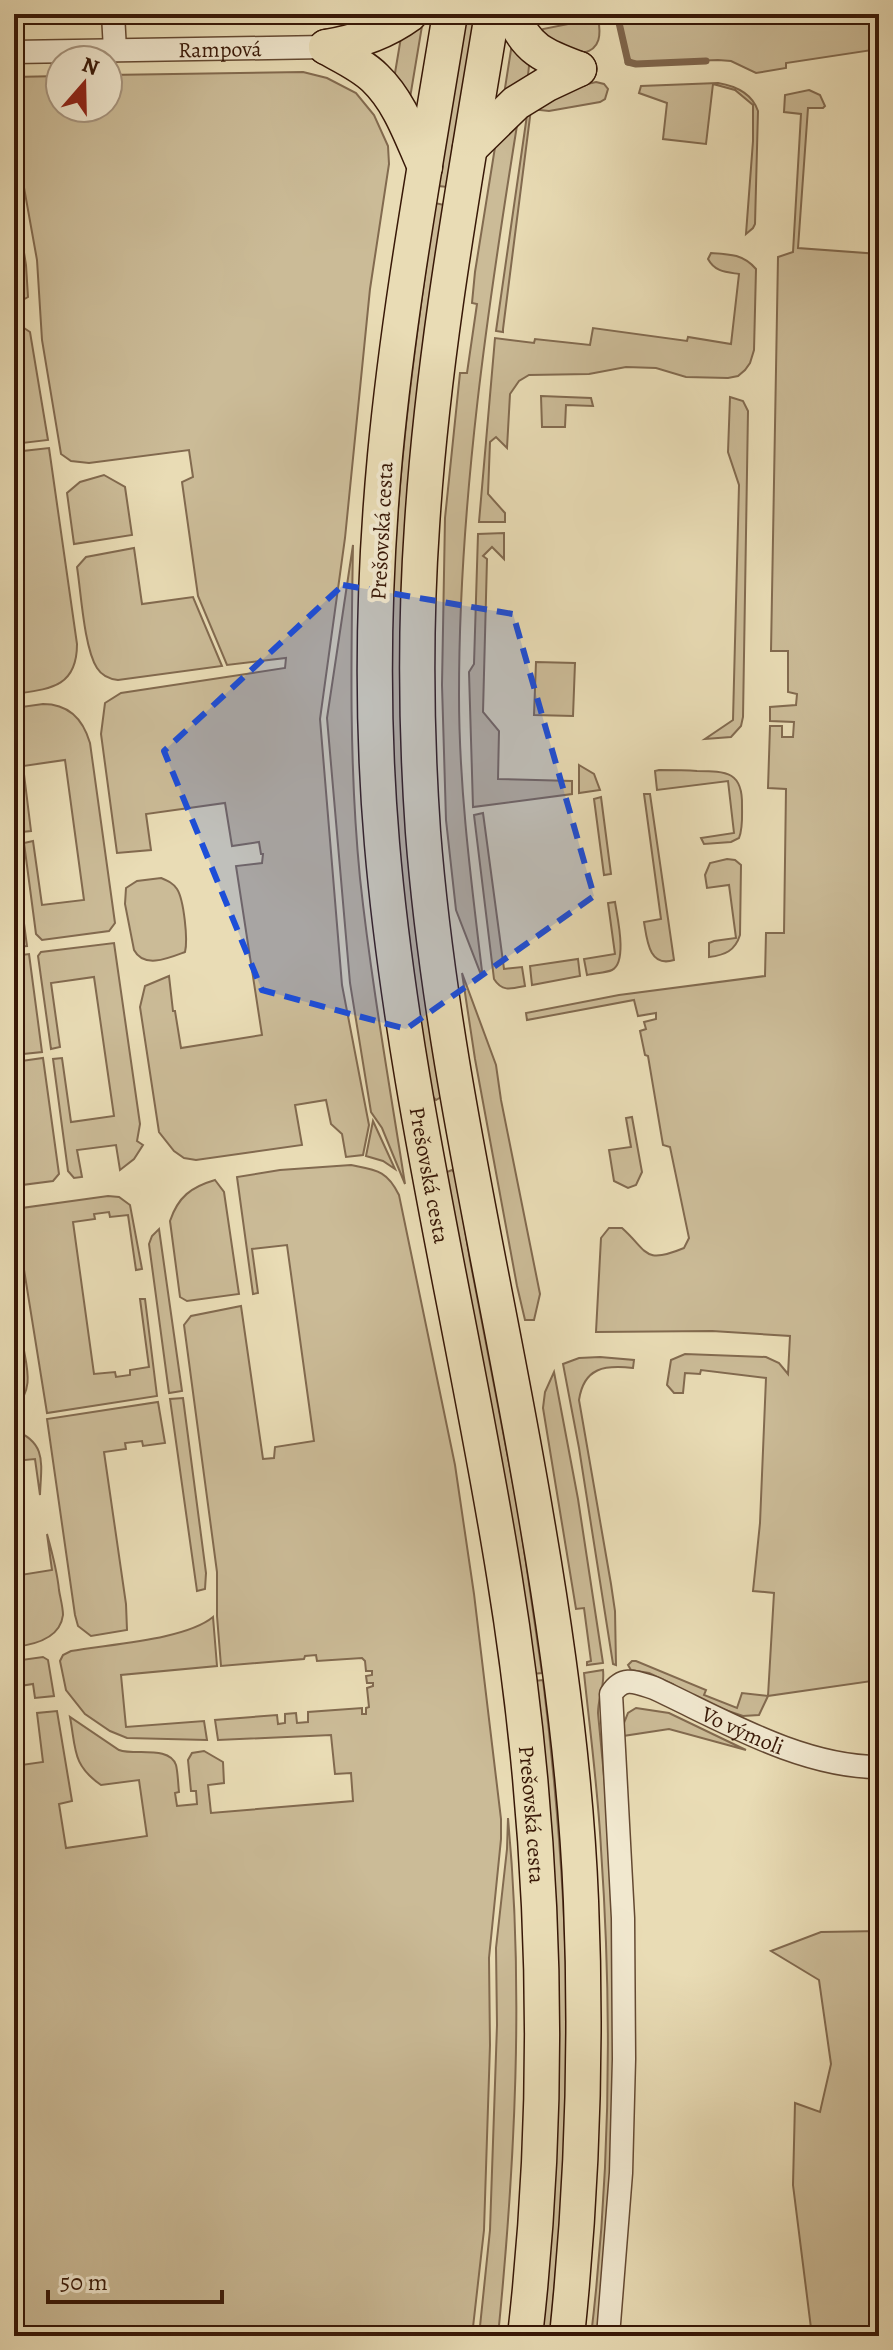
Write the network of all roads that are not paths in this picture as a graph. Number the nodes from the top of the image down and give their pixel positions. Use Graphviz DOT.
graph roads {
  1 [pos="113,14"];
  2 [pos="410,14"];
  3 [pos="450,14"];
  4 [pos="492,14"];
  5 [pos="512,14"];
  6 [pos="115,44"];
  7 [pos="326,47"];
  8 [pos="124,50"];
  9 [pos="44,51"];
  10 [pos="14,52"];
  11 [pos="470,148"];
  12 [pos="425,167"];
  13 [pos="879,1767"];
  14 [pos="525,2336"];
  15 [pos="567,2336"];
  16 [pos="608,2336"];
  1 -- 6 [label="street"];
  2 -- 7 [label="highway"];
  3 -- 12 [label="highway, Prešovská cesta"];
  4 -- 11 [label="highway, Prešovská cesta"];
  5 -- 11 [label="highway"];
  7 -- 8 [label="street, Rampová"];
  7 -- 12 [label="highway"];
  9 -- 10 [label="street, Rampová"];
  11 -- 15 [label="highway, Prešovská cesta"];
  12 -- 14 [label="highway, Prešovská cesta"];
  13 -- 16 [label="street, Vo výmoli"];
}
